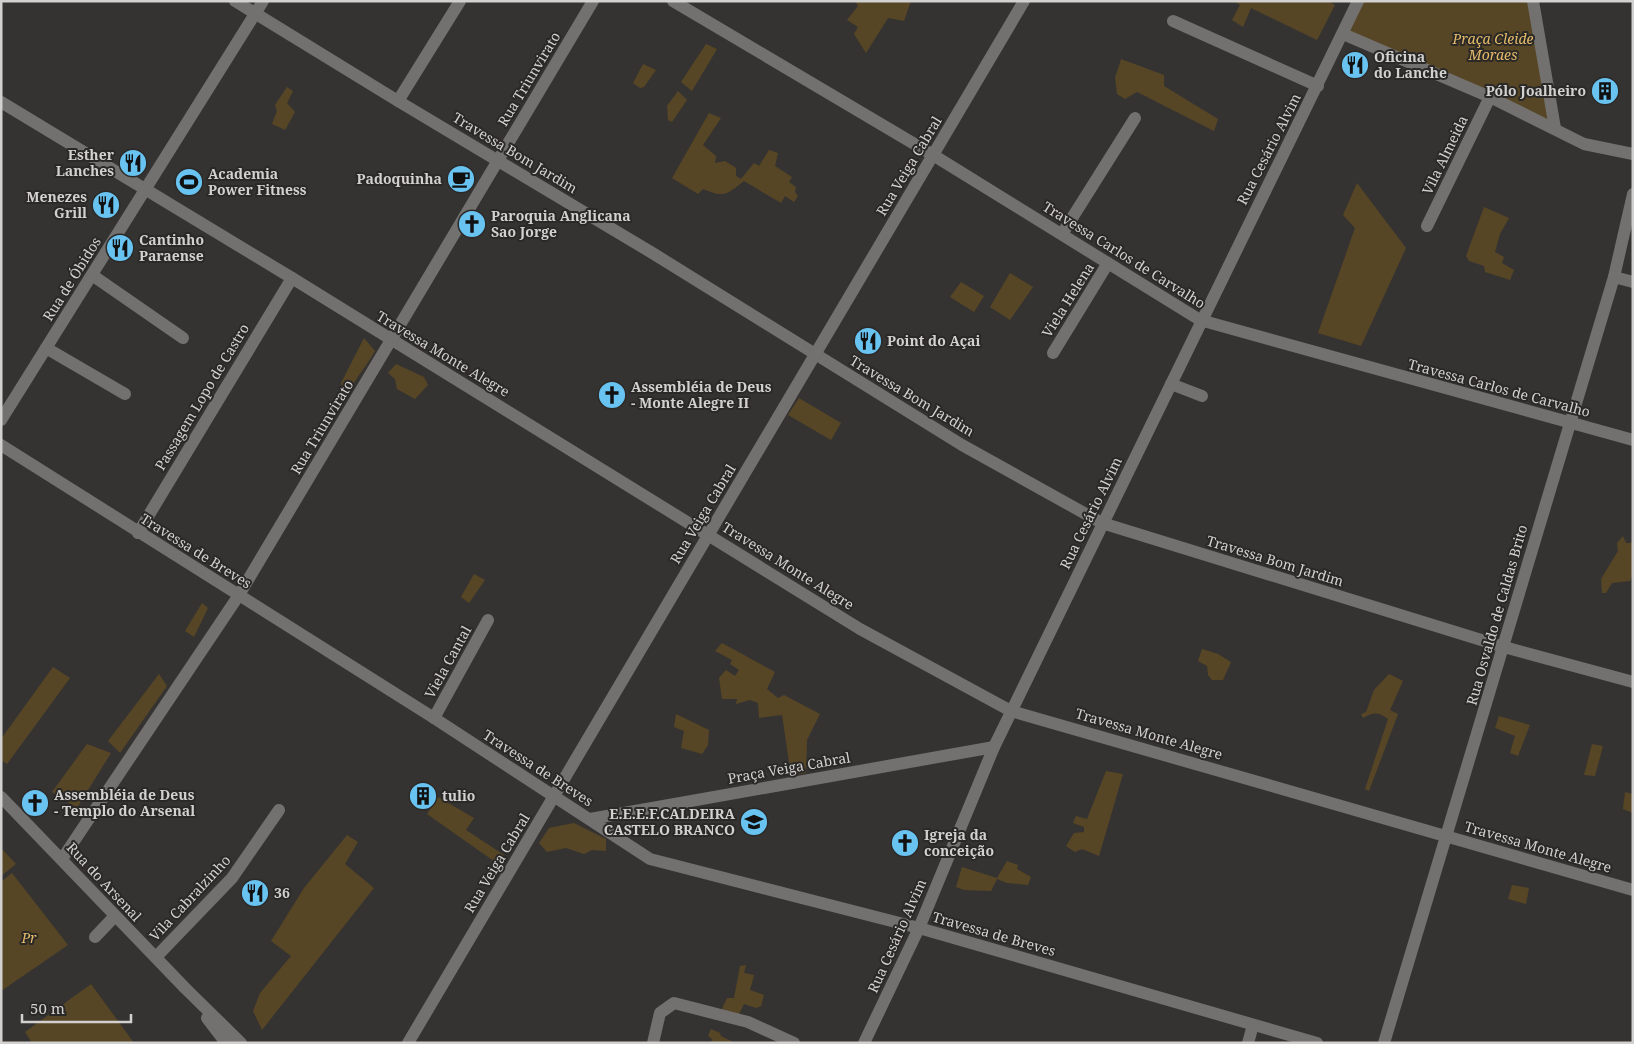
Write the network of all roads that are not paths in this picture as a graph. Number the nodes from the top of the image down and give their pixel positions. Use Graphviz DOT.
graph roads {
  1 [pos="235,1"];
  2 [pos="263,1"];
  3 [pos="460,1"];
  4 [pos="593,1"];
  5 [pos="673,1"];
  6 [pos="1024,1"];
  7 [pos="1358,1"];
  8 [pos="1533,1"];
  9 [pos="256,13"];
  10 [pos="1173,21"];
  11 [pos="1343,34"];
  12 [pos="1318,86"];
  13 [pos="1490,97"];
  14 [pos="398,101"];
  15 [pos="1,102"];
  16 [pos="1135,118"];
  17 [pos="1555,128"];
  18 [pos="1633,154"];
  19 [pos="932,155"];
  20 [pos="498,160"];
  21 [pos="146,190"];
  22 [pos="1633,194"];
  23 [pos="1427,226"];
  24 [pos="1062,234"];
  25 [pos="1108,263"];
  26 [pos="92,275"];
  27 [pos="1614,276"];
  28 [pos="292,278"];
  29 [pos="1633,282"];
  30 [pos="1200,320"];
  31 [pos="183,338"];
  32 [pos="391,341"];
  33 [pos="46,348"];
  34 [pos="1053,352"];
  35 [pos="815,354"];
  36 [pos="1171,384"];
  37 [pos="125,394"];
  38 [pos="1202,396"];
  39 [pos="1,420"];
  40 [pos="1569,423"];
  41 [pos="1633,440"];
  42 [pos="1,445"];
  43 [pos="1102,524"];
  44 [pos="138,533"];
  45 [pos="708,535"];
  46 [pos="239,595"];
  47 [pos="488,620"];
  48 [pos="1504,647"];
  49 [pos="1633,682"];
  50 [pos="1011,711"];
  51 [pos="434,718"];
  52 [pos="994,747"];
  53 [pos="1,797"];
  54 [pos="553,797"];
  55 [pos="280,810"];
  56 [pos="590,819"];
  57 [pos="1446,837"];
  58 [pos="62,859"];
  59 [pos="1633,890"];
  60 [pos="115,916"];
  61 [pos="919,928"];
  62 [pos="95,937"];
  63 [pos="156,957"];
  64 [pos="185,988"];
  65 [pos="1253,1025"];
  66 [pos="226,1043"];
  67 [pos="241,1043"];
  68 [pos="408,1043"];
  69 [pos="653,1043"];
  70 [pos="794,1043"];
  71 [pos="864,1043"];
  72 [pos="1248,1043"];
  73 [pos="1317,1043"];
  74 [pos="1384,1043"];
  1 -- 9 [label="street, Travessa Bom Jardim"];
  2 -- 9 [label="street, Rua de Óbidos"];
  3 -- 14 [label="street"];
  4 -- 20 [label="street, Rua Triunvirato"];
  5 -- 19 [label="street, Travessa Carlos de Carvalho"];
  6 -- 19 [label="street, Rua Veiga Cabral"];
  7 -- 11 [label="street, Rua Cesário Alvim"];
  8 -- 17 [label="street"];
  9 -- 14 [label="street, Travessa Bom Jardim"];
  9 -- 21 [label="street, Rua de Óbidos"];
  10 -- 12 [label="street"];
  11 -- 12 [label="street, Rua Cesário Alvim"];
  11 -- 13 [label="street"];
  12 -- 30 [label="street, Rua Cesário Alvim"];
  13 -- 17 [label="street"];
  13 -- 23 [label="street, Vila Almeida"];
  14 -- 20 [label="street, Travessa Bom Jardim"];
  15 -- 21 [label="street, Travessa Monte Alegre"];
  16 -- 24 [label="street"];
  17 -- 18 [label="street"];
  19 -- 24 [label="street, Travessa Carlos de Carvalho"];
  19 -- 35 [label="street, Rua Veiga Cabral"];
  20 -- 32 [label="street, Rua Triunvirato"];
  20 -- 35 [label="street, Travessa Bom Jardim"];
  21 -- 26 [label="street, Rua de Óbidos"];
  21 -- 28 [label="street, Travessa Monte Alegre"];
  22 -- 27 [label="street, Rua Osvaldo de Caldas Brito"];
  24 -- 25 [label="street, Travessa Carlos de Carvalho"];
  25 -- 30 [label="street, Travessa Carlos de Carvalho"];
  25 -- 34 [label="street, Viela Helena"];
  26 -- 31 [label="street"];
  26 -- 33 [label="street, Rua de Óbidos"];
  27 -- 29 [label="street"];
  27 -- 40 [label="street, Rua Osvaldo de Caldas Brito"];
  28 -- 32 [label="street, Travessa Monte Alegre"];
  28 -- 44 [label="street, Passagem Lopo de Castro"];
  30 -- 36 [label="street, Rua Cesário Alvim"];
  30 -- 40 [label="street, Travessa Carlos de Carvalho"];
  32 -- 45 [label="street, Travessa Monte Alegre"];
  32 -- 46 [label="street, Rua Triunvirato"];
  33 -- 37 [label="street"];
  33 -- 39 [label="street, Rua de Óbidos"];
  35 -- 43 [label="street, Travessa Bom Jardim"];
  35 -- 45 [label="street, Rua Veiga Cabral"];
  36 -- 38 [label="street"];
  36 -- 43 [label="street, Rua Cesário Alvim"];
  40 -- 41 [label="street, Travessa Carlos de Carvalho"];
  40 -- 48 [label="street, Rua Osvaldo de Caldas Brito"];
  42 -- 44 [label="street, Travessa de Breves"];
  43 -- 48 [label="street, Travessa Bom Jardim"];
  43 -- 50 [label="street, Rua Cesário Alvim"];
  44 -- 46 [label="street, Travessa de Breves"];
  45 -- 50 [label="street, Travessa Monte Alegre"];
  45 -- 54 [label="street, Rua Veiga Cabral"];
  46 -- 51 [label="street, Travessa de Breves"];
  46 -- 58 [label="street, Rua Triunvirato"];
  47 -- 51 [label="street, Viela Cantal"];
  48 -- 49 [label="street, Travessa Bom Jardim"];
  48 -- 57 [label="street, Rua Osvaldo de Caldas Brito"];
  50 -- 52 [label="street, Rua Cesário Alvim"];
  50 -- 57 [label="street, Travessa Monte Alegre"];
  51 -- 54 [label="street, Travessa de Breves"];
  52 -- 56 [label="street, Praça Veiga Cabral"];
  52 -- 61 [label="street, Rua Cesário Alvim"];
  53 -- 58 [label="street, Rua do Arsenal"];
  54 -- 56 [label="street, Travessa de Breves"];
  54 -- 68 [label="street, Rua Veiga Cabral"];
  55 -- 63 [label="street, Vila Cabralzinho"];
  56 -- 61 [label="street, Travessa de Breves"];
  57 -- 59 [label="street, Travessa Monte Alegre"];
  57 -- 74 [label="street, Rua Osvaldo de Caldas Brito"];
  58 -- 60 [label="street, Rua do Arsenal"];
  60 -- 62 [label="street"];
  60 -- 63 [label="street, Rua do Arsenal"];
  61 -- 65 [label="street, Travessa de Breves"];
  61 -- 71 [label="street, Rua Cesário Alvim"];
  63 -- 64 [label="street, Rua do Arsenal"];
  64 -- 66 [label="street, Rua do Arsenal"];
  64 -- 67 [label="street, Rua do Arsenal"];
  65 -- 72 [label="street"];
  65 -- 73 [label="street, Travessa de Breves"];
  69 -- 70 [label="street"];
}
